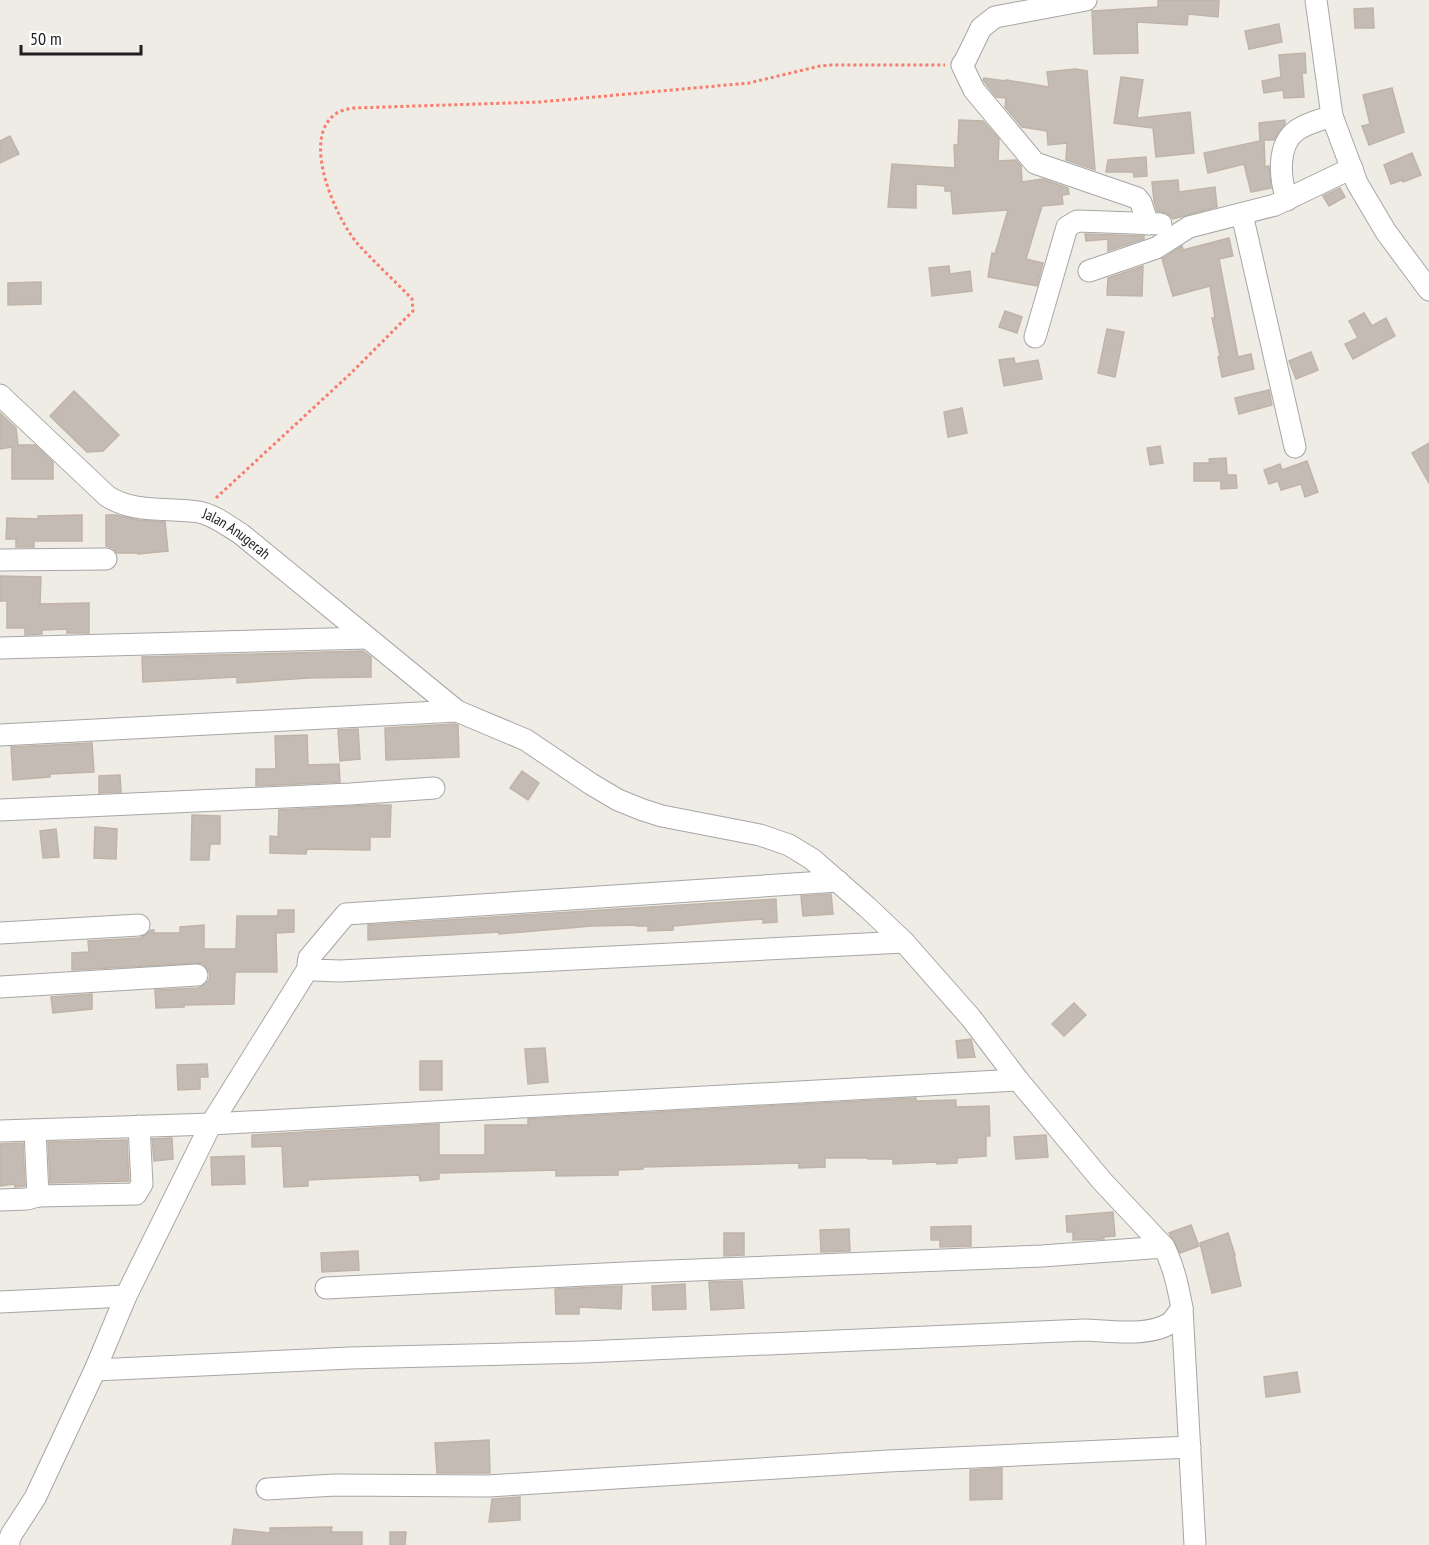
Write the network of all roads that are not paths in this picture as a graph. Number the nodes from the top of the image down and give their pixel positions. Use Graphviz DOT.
graph roads {
  1 [pos="1086,0"];
  2 [pos="1316,0"];
  3 [pos="1332,116"];
  4 [pos="1352,168"];
  5 [pos="1287,200"];
  6 [pos="1242,214"];
  7 [pos="1148,224"];
  8 [pos="1189,227"];
  9 [pos="1089,271"];
  10 [pos="1429,290"];
  11 [pos="1035,337"];
  12 [pos="0,394"];
  13 [pos="1295,447"];
  14 [pos="106,559"];
  15 [pos="0,560"];
  16 [pos="367,638"];
  17 [pos="0,648"];
  18 [pos="458,711"];
  19 [pos="0,735"];
  20 [pos="434,788"];
  21 [pos="0,810"];
  22 [pos="838,881"];
  23 [pos="139,925"];
  24 [pos="0,933"];
  25 [pos="904,942"];
  26 [pos="309,967"];
  27 [pos="197,975"];
  28 [pos="0,987"];
  29 [pos="1018,1080"];
  30 [pos="211,1124"];
  31 [pos="139,1126"];
  32 [pos="35,1130"];
  33 [pos="0,1131"];
  34 [pos="38,1196"];
  35 [pos="0,1200"];
  36 [pos="1164,1247"];
  37 [pos="326,1288"];
  38 [pos="126,1296"];
  39 [pos="0,1302"];
  40 [pos="1182,1308"];
  41 [pos="95,1370"];
  42 [pos="1190,1447"];
  43 [pos="267,1489"];
  44 [pos="8,1545"];
  45 [pos="1196,1545"];
  1 -- 7 [label="street"];
  2 -- 3 [label="street"];
  3 -- 4 [label="street"];
  3 -- 5 [label="street"];
  4 -- 5 [label="street"];
  4 -- 10 [label="street"];
  5 -- 6 [label="street"];
  6 -- 8 [label="street"];
  6 -- 13 [label="street"];
  7 -- 8 [label="street"];
  7 -- 11 [label="street"];
  8 -- 9 [label="street"];
  12 -- 16 [label="street, Jalan Anugerah"];
  14 -- 15 [label="street"];
  16 -- 17 [label="street"];
  16 -- 18 [label="street, Jalan Anugerah"];
  18 -- 19 [label="street"];
  18 -- 22 [label="street"];
  20 -- 21 [label="street"];
  22 -- 25 [label="street"];
  22 -- 26 [label="street"];
  23 -- 24 [label="street"];
  25 -- 26 [label="street"];
  25 -- 29 [label="street"];
  26 -- 30 [label="street"];
  27 -- 28 [label="street"];
  29 -- 30 [label="street"];
  29 -- 36 [label="street"];
  30 -- 31 [label="street"];
  30 -- 38 [label="street"];
  31 -- 32 [label="street"];
  31 -- 34 [label="street"];
  32 -- 33 [label="street"];
  32 -- 34 [label="street"];
  34 -- 35 [label="street"];
  36 -- 37 [label="street"];
  36 -- 40 [label="street"];
  38 -- 39 [label="street"];
  38 -- 41 [label="street"];
  40 -- 41 [label="street"];
  40 -- 42 [label="street"];
  41 -- 44 [label="street"];
  42 -- 43 [label="street"];
  42 -- 45 [label="street"];
}
